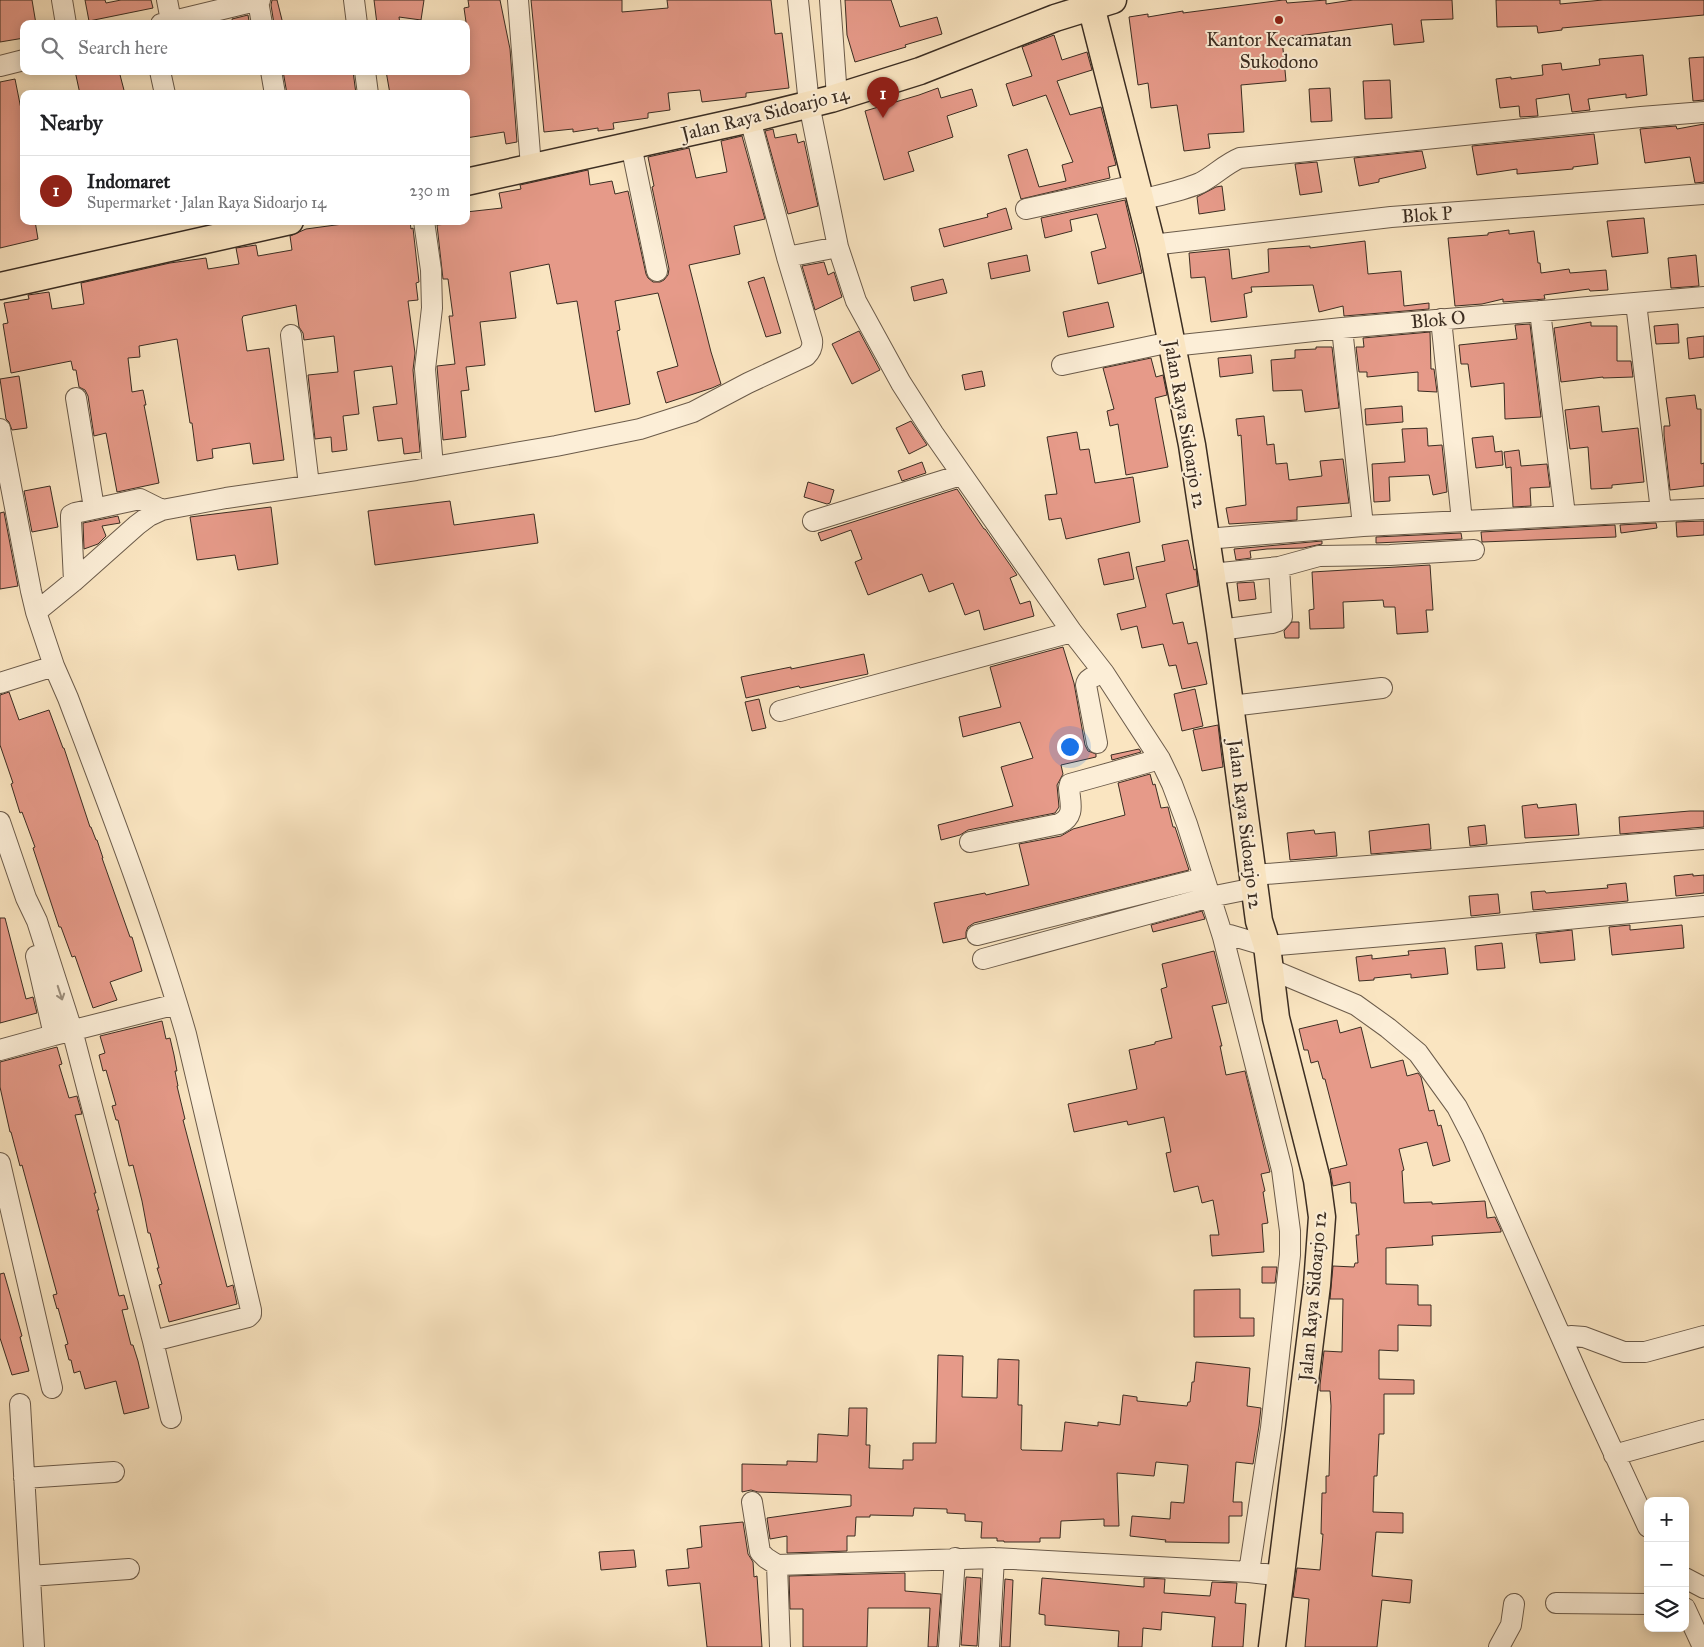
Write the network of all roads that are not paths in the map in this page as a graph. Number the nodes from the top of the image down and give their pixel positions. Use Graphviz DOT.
graph roads {
  1 [pos="62,0"];
  2 [pos="167,0"];
  3 [pos="259,0"];
  4 [pos="354,0"];
  5 [pos="518,0"];
  6 [pos="798,0"];
  7 [pos="830,0"];
  8 [pos="1102,3"];
  9 [pos="65,20"];
  10 [pos="166,20"];
  11 [pos="174,20"];
  12 [pos="262,20"];
  13 [pos="356,20"];
  14 [pos="20,61"];
  15 [pos="0,66"];
  16 [pos="161,75"];
  17 [pos="272,75"];
  18 [pos="365,75"];
  19 [pos="164,90"];
  20 [pos="274,90"];
  21 [pos="367,90"];
  22 [pos="823,101"];
  23 [pos="1704,112"];
  24 [pos="750,119"];
  25 [pos="631,145"];
  26 [pos="531,167"];
  27 [pos="470,181"];
  28 [pos="1138,192"];
  29 [pos="1704,194"];
  30 [pos="1026,209"];
  31 [pos="272,225"];
  32 [pos="425,225"];
  33 [pos="1152,244"];
  34 [pos="838,247"];
  35 [pos="787,257"];
  36 [pos="657,271"];
  37 [pos="0,286"];
  38 [pos="1704,298"];
  39 [pos="1636,303"];
  40 [pos="1540,311"];
  41 [pos="1441,319"];
  42 [pos="1342,328"];
  43 [pos="291,335"];
  44 [pos="1172,344"];
  45 [pos="1062,365"];
  46 [pos="76,398"];
  47 [pos="0,429"];
  48 [pos="433,467"];
  49 [pos="961,474"];
  50 [pos="309,486"];
  51 [pos="94,508"];
  52 [pos="1704,509"];
  53 [pos="162,510"];
  54 [pos="1661,511"];
  55 [pos="1565,515"];
  56 [pos="813,521"];
  57 [pos="1462,521"];
  58 [pos="1363,526"];
  59 [pos="1206,539"];
  60 [pos="1474,550"];
  61 [pos="1279,567"];
  62 [pos="1211,574"];
  63 [pos="74,581"];
  64 [pos="36,612"];
  65 [pos="1220,630"];
  66 [pos="1072,632"];
  67 [pos="54,666"];
  68 [pos="1104,674"];
  69 [pos="0,683"];
  70 [pos="1382,688"];
  71 [pos="1231,706"];
  72 [pos="780,711"];
  73 [pos="1097,743"];
  74 [pos="1160,759"];
  75 [pos="0,822"];
  76 [pos="1704,839"];
  77 [pos="970,842"];
  78 [pos="1204,878"];
  79 [pos="1236,889"];
  80 [pos="1704,906"];
  81 [pos="977,936"];
  82 [pos="1251,947"];
  83 [pos="983,959"];
  84 [pos="177,1004"];
  85 [pos="1259,1021"];
  86 [pos="63,1033"];
  87 [pos="0,1050"];
  88 [pos="0,1163"];
  89 [pos="1704,1336"];
  90 [pos="1562,1338"];
  91 [pos="154,1341"];
  92 [pos="52,1388"];
  93 [pos="20,1404"];
  94 [pos="171,1418"];
  95 [pos="1704,1430"];
  96 [pos="1614,1455"];
  97 [pos="114,1472"];
  98 [pos="24,1478"];
  99 [pos="752,1502"];
  100 [pos="1644,1519"];
  101 [pos="955,1558"];
  102 [pos="994,1558"];
  103 [pos="777,1565"];
  104 [pos="128,1569"];
  105 [pos="1266,1574"];
  106 [pos="30,1576"];
  107 [pos="1689,1580"];
  108 [pos="1704,1588"];
  109 [pos="1556,1603"];
  110 [pos="1514,1604"];
  111 [pos="1644,1604"];
  112 [pos="1689,1617"];
  113 [pos="34,1647"];
  114 [pos="780,1647"];
  115 [pos="949,1647"];
  116 [pos="989,1647"];
  117 [pos="1272,1647"];
  118 [pos="1499,1647"];
  119 [pos="1703,1647"];
  1 -- 9 [label="street"];
  2 -- 10 [label="street"];
  3 -- 11 [label="street"];
  3 -- 12 [label="street"];
  4 -- 13 [label="street"];
  5 -- 26 [label="street"];
  6 -- 22 [label="street"];
  7 -- 22 [label="street"];
  8 -- 22 [label="main road, Jalan Raya Sidoarjo 14"];
  8 -- 28 [label="main road, Jalan Raya Sidoarjo 12"];
  14 -- 15 [label="street"];
  16 -- 19 [label="street"];
  17 -- 20 [label="street"];
  18 -- 21 [label="street"];
  22 -- 24 [label="main road, Jalan Raya Sidoarjo 14"];
  22 -- 34 [label="street"];
  23 -- 28 [label="street"];
  24 -- 25 [label="main road, Jalan Raya Sidoarjo 14"];
  24 -- 35 [label="street"];
  25 -- 26 [label="main road, Jalan Raya Sidoarjo 14"];
  25 -- 36 [label="street"];
  26 -- 27 [label="main road, Jalan Raya Sidoarjo 14"];
  28 -- 30 [label="street"];
  28 -- 33 [label="main road, Jalan Raya Sidoarjo 12"];
  29 -- 33 [label="street, Blok P"];
  31 -- 37 [label="main road"];
  32 -- 48 [label="street"];
  33 -- 44 [label="main road, Jalan Raya Sidoarjo 12"];
  34 -- 35 [label="street"];
  34 -- 49 [label="street"];
  35 -- 48 [label="street"];
  38 -- 39 [label="street, Blok O"];
  39 -- 40 [label="street, Blok O"];
  39 -- 54 [label="street"];
  40 -- 41 [label="street, Blok O"];
  40 -- 55 [label="street"];
  41 -- 42 [label="street, Blok O"];
  41 -- 57 [label="street"];
  42 -- 44 [label="street, Blok O"];
  42 -- 58 [label="street"];
  43 -- 50 [label="street"];
  44 -- 45 [label="street, Blok O"];
  44 -- 59 [label="main road, Jalan Raya Sidoarjo 12"];
  46 -- 51 [label="street"];
  47 -- 64 [label="street"];
  48 -- 50 [label="street"];
  49 -- 56 [label="street"];
  49 -- 66 [label="street"];
  50 -- 53 [label="street"];
  51 -- 53 [label="street"];
  51 -- 63 [label="street"];
  52 -- 54 [label="street"];
  53 -- 63 [label="street"];
  54 -- 55 [label="street"];
  55 -- 57 [label="street"];
  57 -- 58 [label="street"];
  58 -- 59 [label="street"];
  59 -- 62 [label="main road, Jalan Raya Sidoarjo 12"];
  60 -- 61 [label="street"];
  61 -- 62 [label="street"];
  61 -- 65 [label="street"];
  62 -- 65 [label="main road, Jalan Raya Sidoarjo 12"];
  63 -- 64 [label="street"];
  64 -- 67 [label="street"];
  65 -- 71 [label="main road, Jalan Raya Sidoarjo 12"];
  66 -- 68 [label="street"];
  66 -- 72 [label="street"];
  67 -- 69 [label="street"];
  67 -- 84 [label="street"];
  68 -- 73 [label="street"];
  68 -- 74 [label="street"];
  70 -- 71 [label="street"];
  71 -- 79 [label="main road, Jalan Raya Sidoarjo 12"];
  74 -- 77 [label="street"];
  74 -- 78 [label="street"];
  75 -- 86 [label="street"];
  76 -- 79 [label="street"];
  78 -- 79 [label="street"];
  78 -- 81 [label="street"];
  79 -- 82 [label="street"];
  79 -- 82 [label="main road, Jalan Raya Sidoarjo 12"];
  79 -- 83 [label="street"];
  80 -- 82 [label="street"];
  82 -- 85 [label="main road, Jalan Raya Sidoarjo 12"];
  82 -- 85 [label="street"];
  82 -- 90 [label="street"];
  84 -- 86 [label="street"];
  84 -- 91 [label="street"];
  85 -- 105 [label="main road, Jalan Raya Sidoarjo 12"];
  86 -- 87 [label="street"];
  86 -- 91 [label="street"];
  88 -- 92 [label="street"];
  89 -- 90 [label="street"];
  90 -- 96 [label="street"];
  91 -- 94 [label="street"];
  93 -- 98 [label="street"];
  95 -- 96 [label="street"];
  96 -- 100 [label="street"];
  97 -- 98 [label="street"];
  98 -- 106 [label="street"];
  99 -- 103 [label="street"];
  101 -- 102 [label="street"];
  101 -- 103 [label="street"];
  101 -- 115 [label="street"];
  102 -- 105 [label="street"];
  102 -- 116 [label="street"];
  103 -- 114 [label="street"];
  104 -- 106 [label="street"];
  105 -- 117 [label="main road, Jalan Raya Sidoarjo 12"];
  106 -- 113 [label="street"];
  107 -- 108 [label="street"];
  109 -- 111 [label="street"];
  110 -- 118 [label="street"];
  112 -- 119 [label="street"];
}
